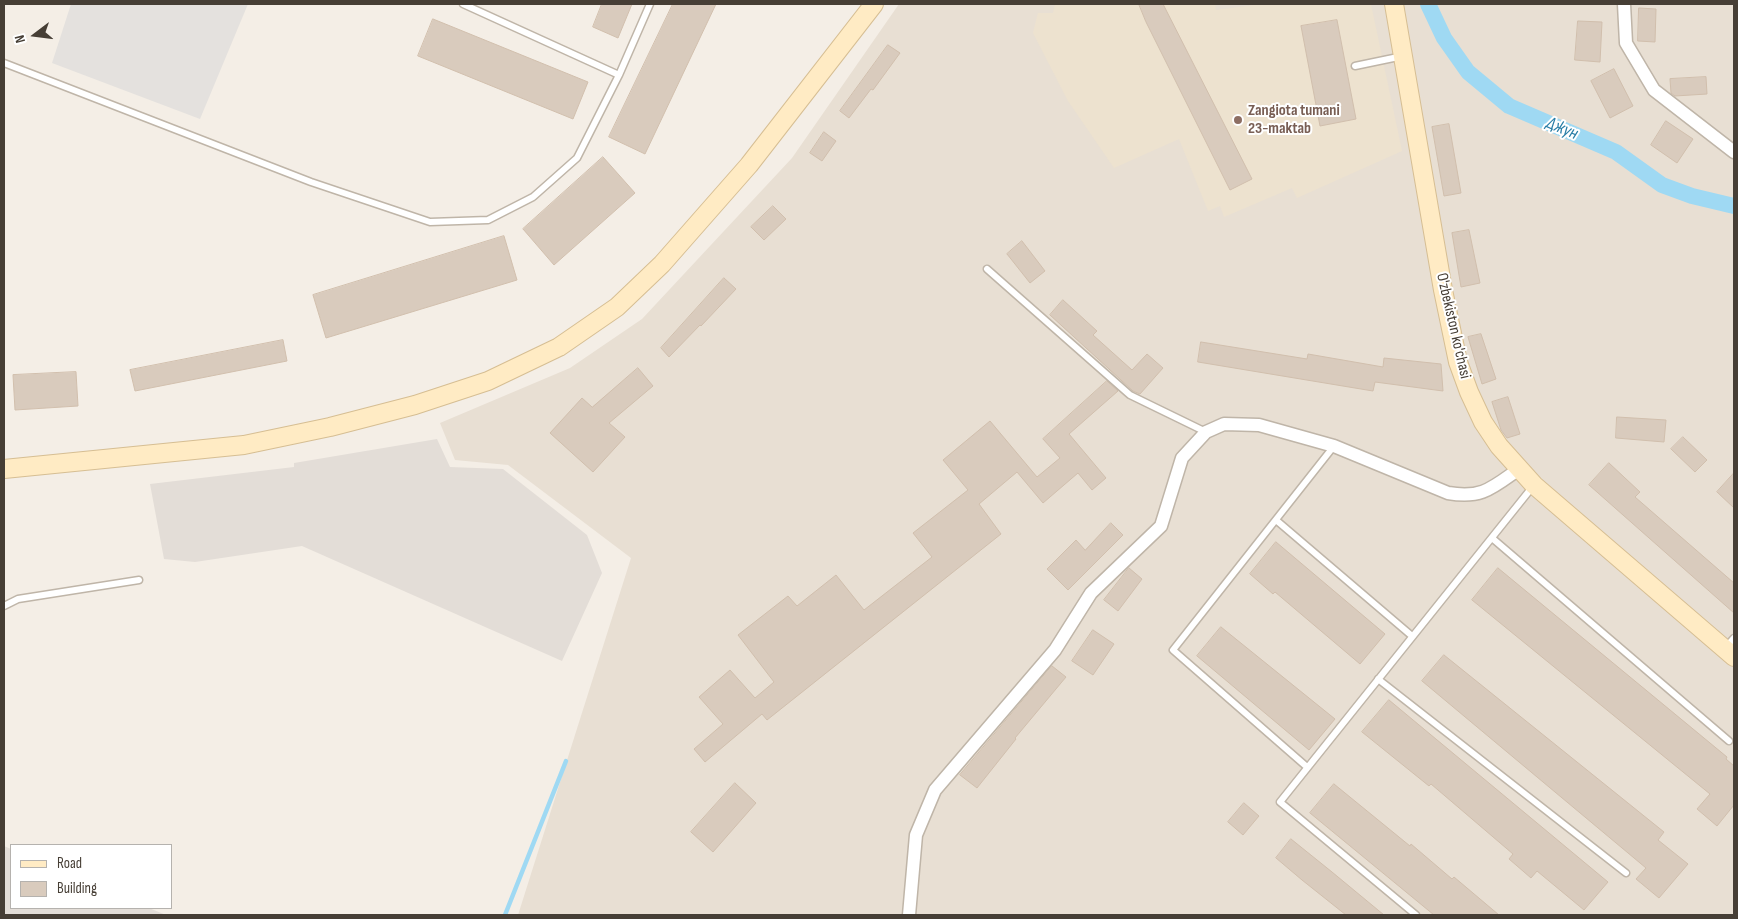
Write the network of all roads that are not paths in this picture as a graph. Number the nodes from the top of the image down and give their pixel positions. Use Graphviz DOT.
graph roads {
  1 [pos="463,4"];
  2 [pos="650,4"];
  3 [pos="874,4"];
  4 [pos="1394,4"];
  5 [pos="1624,4"];
  6 [pos="1404,56"];
  7 [pos="4,63"];
  8 [pos="1355,66"];
  9 [pos="619,75"];
  10 [pos="1734,152"];
  11 [pos="987,269"];
  12 [pos="1206,432"];
  13 [pos="1334,446"];
  14 [pos="4,469"];
  15 [pos="1518,469"];
  16 [pos="1534,484"];
  17 [pos="1276,520"];
  18 [pos="1492,538"];
  19 [pos="139,580"];
  20 [pos="4,606"];
  21 [pos="1412,636"];
  22 [pos="1731,648"];
  23 [pos="1378,679"];
  24 [pos="1730,740"];
  25 [pos="1307,767"];
  26 [pos="1626,873"];
  27 [pos="909,915"];
  28 [pos="1416,915"];
  1 -- 9 [label="lane"];
  2 -- 9 [label="lane"];
  3 -- 14 [label="main road"];
  4 -- 6 [label="main road, O'zbekiston ko'chasi"];
  5 -- 10 [label="street"];
  6 -- 8 [label="lane"];
  6 -- 15 [label="main road, O'zbekiston ko'chasi"];
  7 -- 9 [label="lane"];
  11 -- 12 [label="lane"];
  12 -- 13 [label="street"];
  12 -- 27 [label="street"];
  13 -- 15 [label="street"];
  13 -- 17 [label="lane"];
  15 -- 16 [label="main road, O'zbekiston ko'chasi"];
  16 -- 18 [label="lane"];
  16 -- 22 [label="main road, O'zbekiston ko'chasi"];
  17 -- 21 [label="lane"];
  17 -- 25 [label="lane"];
  18 -- 21 [label="lane"];
  18 -- 24 [label="lane"];
  19 -- 20 [label="lane"];
  21 -- 23 [label="lane"];
  23 -- 25 [label="lane"];
  23 -- 26 [label="lane"];
  25 -- 28 [label="lane"];
}
